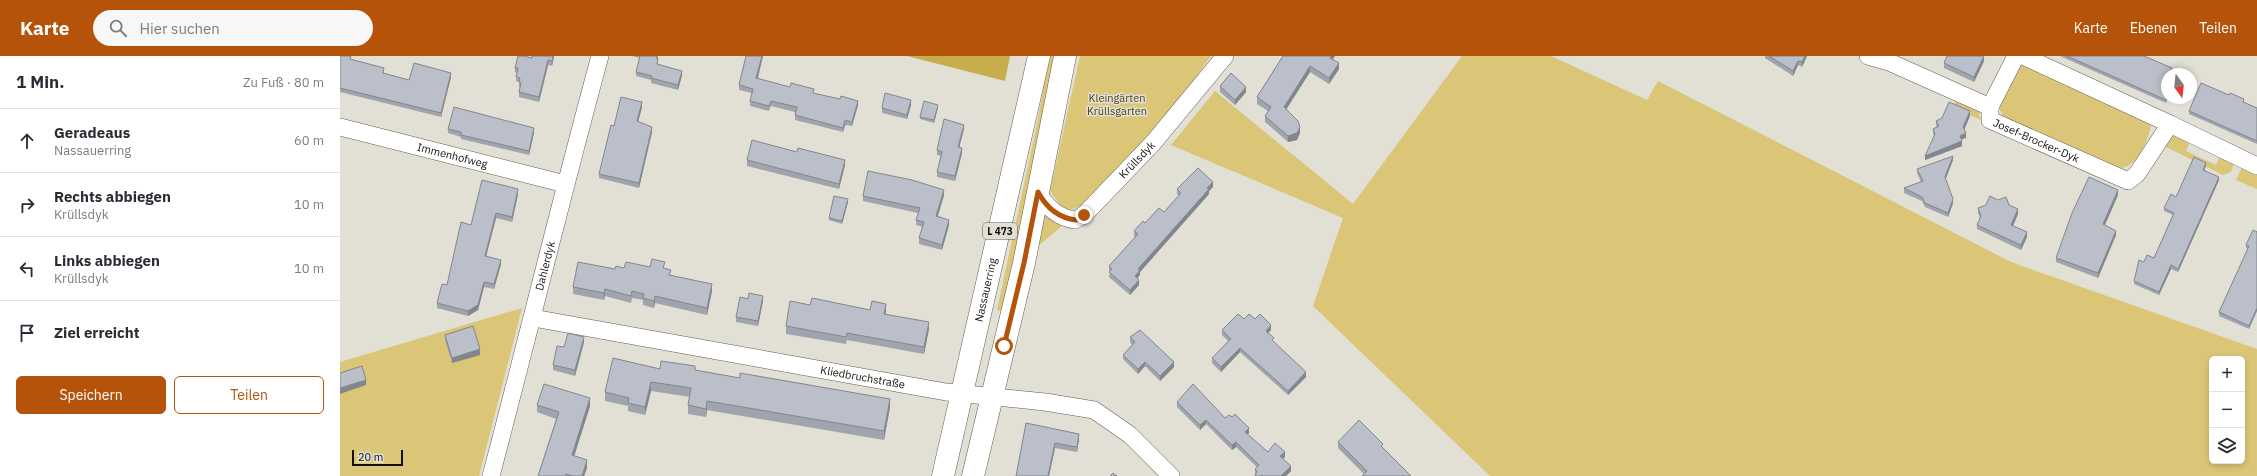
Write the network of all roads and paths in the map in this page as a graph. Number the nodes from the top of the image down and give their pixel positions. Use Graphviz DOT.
graph roads {
  1 [pos="600,56"];
  2 [pos="1039,56"];
  3 [pos="1065,56"];
  4 [pos="1225,56"];
  5 [pos="1868,56"];
  6 [pos="2016,56"];
  7 [pos="2023,56"];
  8 [pos="1990,107"];
  9 [pos="2170,124"];
  10 [pos="340,127"];
  11 [pos="2257,166"];
  12 [pos="565,184"];
  13 [pos="1038,192"];
  14 [pos="533,318"];
  15 [pos="963,394"];
  16 [pos="992,396"];
  17 [pos="491,476"];
  18 [pos="943,476"];
  19 [pos="973,476"];
  20 [pos="1171,476"];
  1 -- 12 [label="street, Dahlerdyk"];
  2 -- 15 [label="main road, Nassauerring / L 473"];
  3 -- 13 [label="main road, L 473"];
  4 -- 13 [label="street, Krüllsdyk"];
  5 -- 8 [label="street, Josef-Brocker-Dyk"];
  6 -- 8 [label="street"];
  7 -- 9 [label="street"];
  8 -- 9 [label="street, Josef-Brocker-Dyk"];
  9 -- 11 [label="street"];
  10 -- 12 [label="street, Immenhofweg"];
  12 -- 14 [label="street, Dahlerdyk"];
  13 -- 16 [label="main road, L 473"];
  14 -- 15 [label="street, Kliedbruchstraße"];
  14 -- 17 [label="street, Dahlerdyk"];
  15 -- 16 [label="street, Kliedbruchstraße"];
  15 -- 18 [label="main road, Nassauerring / L 473"];
  16 -- 19 [label="main road, L 473"];
  16 -- 20 [label="street, Kliedbruchstraße"];
}
